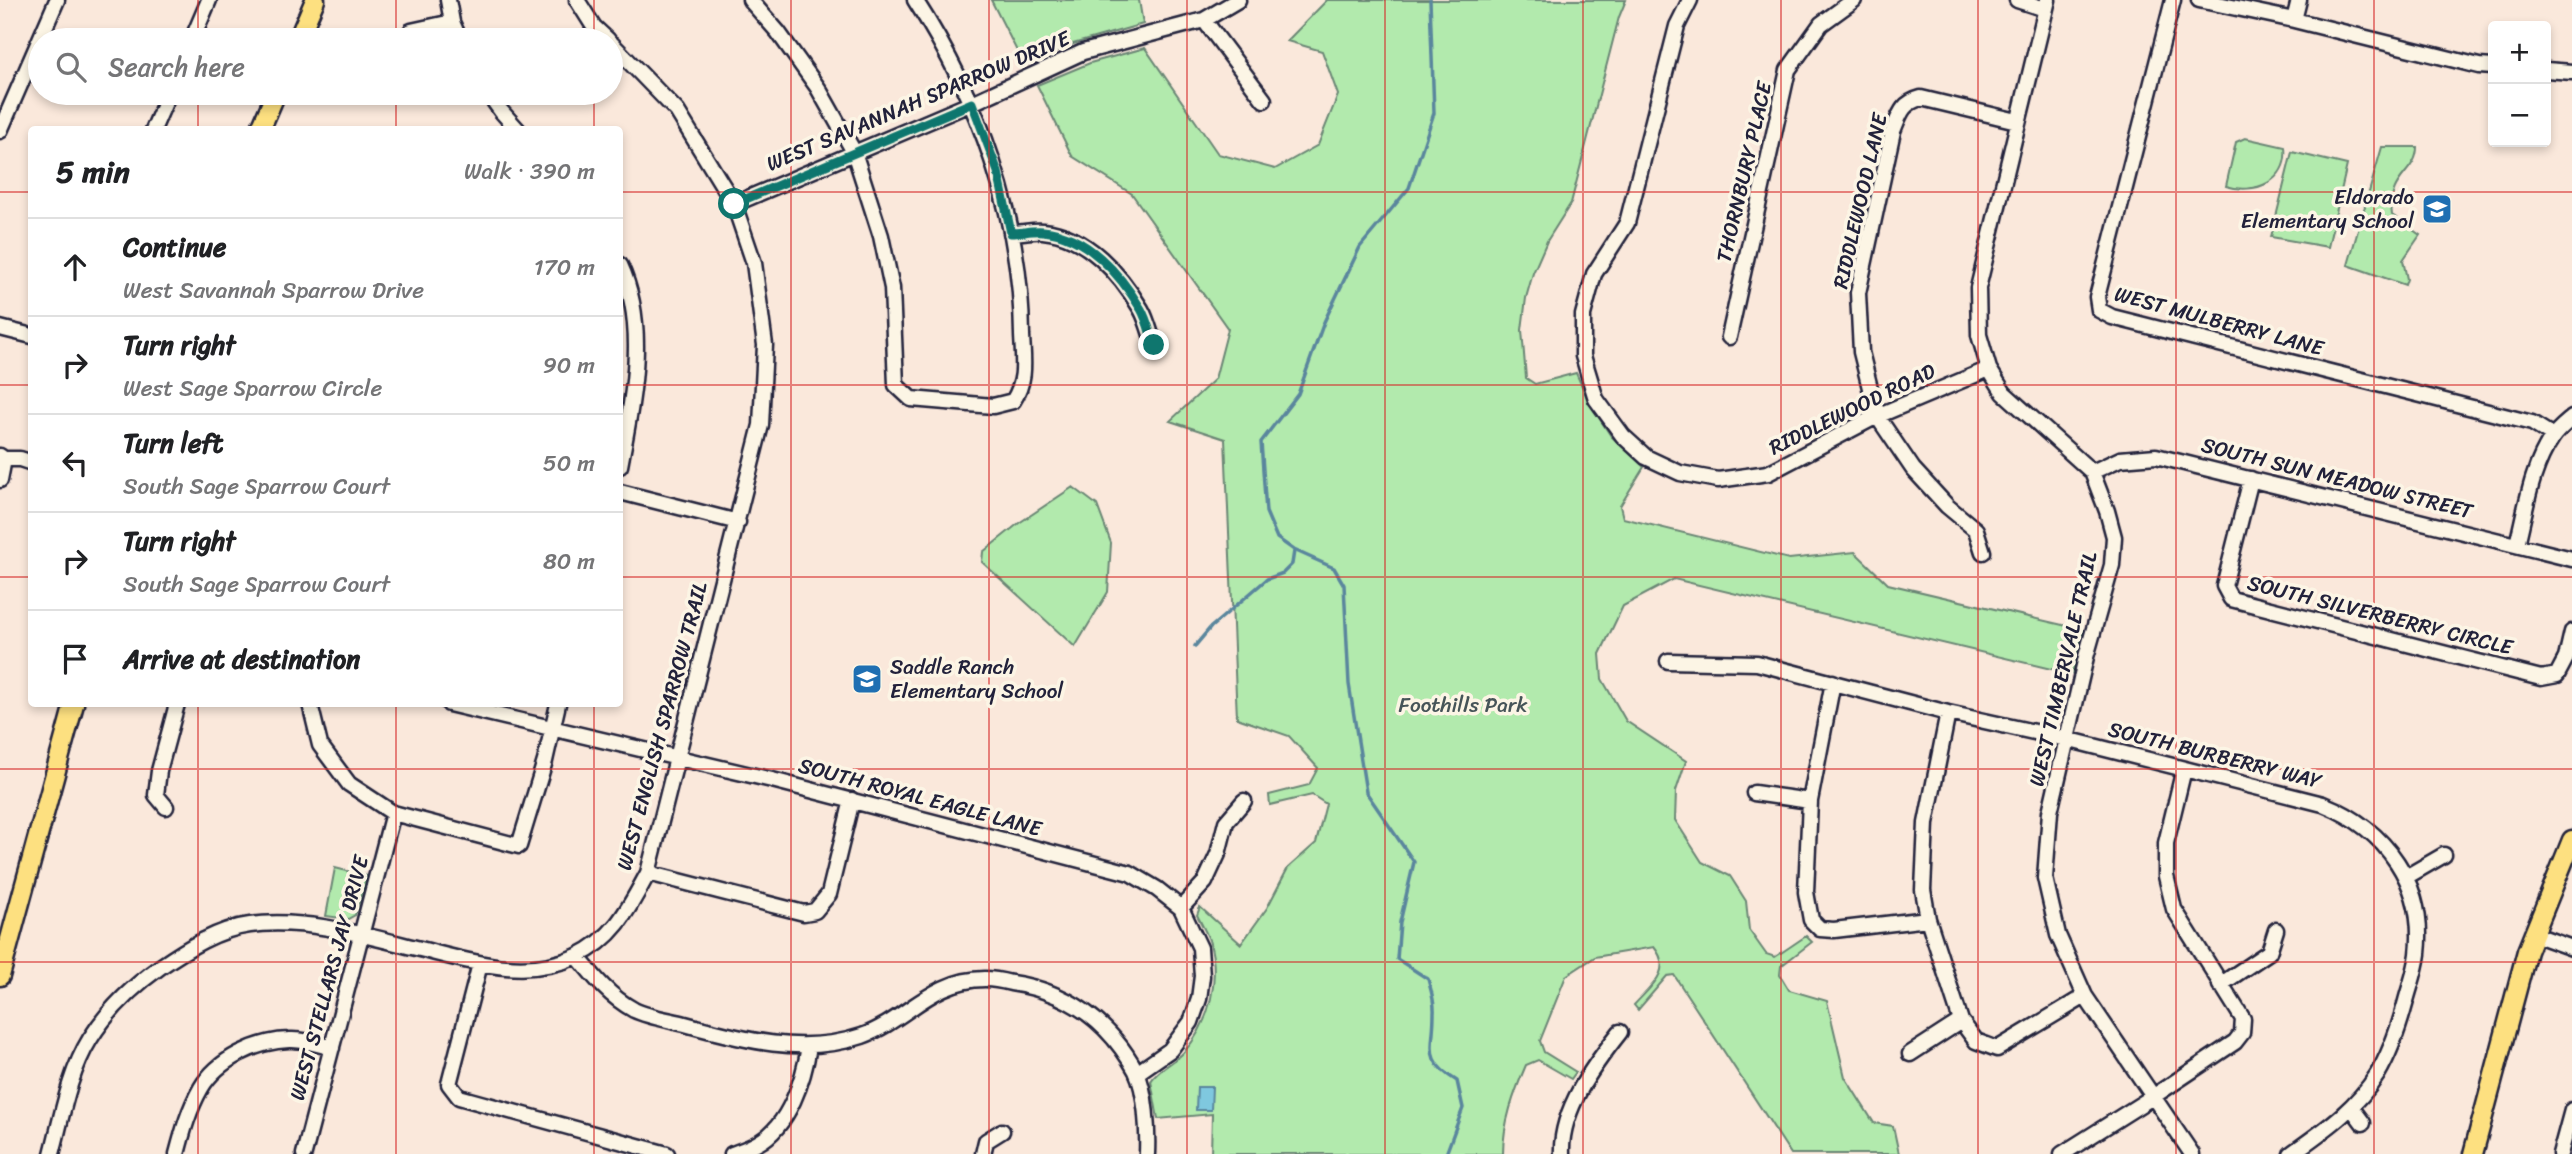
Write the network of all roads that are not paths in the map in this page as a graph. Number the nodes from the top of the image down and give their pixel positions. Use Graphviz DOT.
graph roads {
  1 [pos="57,0"];
  2 [pos="209,0"];
  3 [pos="315,0"];
  4 [pos="448,0"];
  5 [pos="577,0"];
  6 [pos="750,0"];
  7 [pos="915,0"];
  8 [pos="1238,0"];
  9 [pos="1690,0"];
  10 [pos="1854,0"];
  11 [pos="2017,0"];
  12 [pos="2173,0"];
  13 [pos="2199,0"];
  14 [pos="2299,0"];
  15 [pos="2047,4"];
  16 [pos="1204,20"];
  17 [pos="2294,20"];
  18 [pos="452,22"];
  19 [pos="45,28"];
  20 [pos="197,28"];
  21 [pos="303,28"];
  22 [pos="427,28"];
  23 [pos="455,28"];
  24 [pos="595,28"];
  25 [pos="623,56"];
  26 [pos="28,67"];
  27 [pos="2488,67"];
  28 [pos="2551,70"];
  29 [pos="2572,72"];
  30 [pos="1264,100"];
  31 [pos="972,103"];
  32 [pos="164,105"];
  33 [pos="271,105"];
  34 [pos="497,105"];
  35 [pos="2017,121"];
  36 [pos="155,126"];
  37 [pos="262,126"];
  38 [pos="514,126"];
  39 [pos="0,131"];
  40 [pos="854,152"];
  41 [pos="734,204"];
  42 [pos="1011,233"];
  43 [pos="623,272"];
  44 [pos="0,328"];
  45 [pos="28,335"];
  46 [pos="1728,337"];
  47 [pos="1154,345"];
  48 [pos="1989,369"];
  49 [pos="1877,416"];
  50 [pos="2572,418"];
  51 [pos="2553,436"];
  52 [pos="623,449"];
  53 [pos="2,458"];
  54 [pos="28,462"];
  55 [pos="2092,472"];
  56 [pos="2252,479"];
  57 [pos="0,480"];
  58 [pos="623,493"];
  59 [pos="738,522"];
  60 [pos="2517,544"];
  61 [pos="1983,552"];
  62 [pos="2572,559"];
  63 [pos="2572,632"];
  64 [pos="1668,661"];
  65 [pos="1833,682"];
  66 [pos="73,707"];
  67 [pos="176,707"];
  68 [pos="311,707"];
  69 [pos="462,707"];
  70 [pos="557,707"];
  71 [pos="1948,713"];
  72 [pos="552,727"];
  73 [pos="2066,739"];
  74 [pos="678,757"];
  75 [pos="2183,769"];
  76 [pos="1754,793"];
  77 [pos="852,800"];
  78 [pos="1244,801"];
  79 [pos="1810,801"];
  80 [pos="166,807"];
  81 [pos="393,813"];
  82 [pos="2572,840"];
  83 [pos="2444,855"];
  84 [pos="648,873"];
  85 [pos="2406,877"];
  86 [pos="1181,908"];
  87 [pos="1928,919"];
  88 [pos="2276,930"];
  89 [pos="362,934"];
  90 [pos="2533,934"];
  91 [pos="2572,948"];
  92 [pos="577,956"];
  93 [pos="480,964"];
  94 [pos="0,976"];
  95 [pos="2220,985"];
  96 [pos="2085,996"];
  97 [pos="1961,1021"];
  98 [pos="1620,1032"];
  99 [pos="809,1046"];
  100 [pos="332,1048"];
  101 [pos="1910,1054"];
  102 [pos="1137,1073"];
  103 [pos="2154,1096"];
  104 [pos="2351,1107"];
  105 [pos="2572,1110"];
  106 [pos="2363,1123"];
  107 [pos="1002,1131"];
  108 [pos="764,1148"];
  109 [pos="52,1154"];
  110 [pos="177,1154"];
  111 [pos="304,1154"];
  112 [pos="667,1154"];
  113 [pos="732,1154"];
  114 [pos="983,1154"];
  115 [pos="1147,1154"];
  116 [pos="1562,1154"];
  117 [pos="2062,1154"];
  118 [pos="2192,1154"];
  119 [pos="2291,1154"];
  120 [pos="2473,1154"];
  121 [pos="2560,1154"];
  1 -- 19 [label="street"];
  2 -- 20 [label="street"];
  3 -- 21 [label="main road"];
  4 -- 18 [label="street"];
  5 -- 24 [label="street, WEST ENGLISH SPARROW TRAIL"];
  6 -- 40 [label="street"];
  7 -- 31 [label="street"];
  8 -- 16 [label="street, WEST SAVANNAH SPARROW DRIVE"];
  9 -- 49 [label="street, RIDDLEWOOD ROAD"];
  10 -- 46 [label="street, THORNBURY PLACE"];
  11 -- 15 [label="street"];
  12 -- 51 [label="street, WEST MULBERRY LANE"];
  13 -- 17 [label="street"];
  14 -- 17 [label="street"];
  15 -- 35 [label="street, WEST TIMBERVALE TRAIL"];
  16 -- 30 [label="street"];
  16 -- 31 [label="street, WEST SAVANNAH SPARROW DRIVE"];
  17 -- 27 [label="street"];
  18 -- 22 [label="street"];
  18 -- 23 [label="street"];
  25 -- 41 [label="street, WEST ENGLISH SPARROW TRAIL"];
  26 -- 39 [label="street"];
  28 -- 29 [label="street"];
  31 -- 40 [label="street, WEST SAVANNAH SPARROW DRIVE"];
  31 -- 42 [label="street"];
  32 -- 36 [label="street"];
  33 -- 37 [label="main road"];
  34 -- 38 [label="street"];
  35 -- 48 [label="street, WEST TIMBERVALE TRAIL"];
  35 -- 49 [label="street, RIDDLEWOOD LANE"];
  40 -- 41 [label="street, WEST SAVANNAH SPARROW DRIVE"];
  40 -- 42 [label="street"];
  41 -- 59 [label="street, WEST ENGLISH SPARROW TRAIL"];
  42 -- 47 [label="street"];
  43 -- 52 [label="street"];
  44 -- 45 [label="street"];
  48 -- 49 [label="street, RIDDLEWOOD ROAD"];
  48 -- 55 [label="street, WEST TIMBERVALE TRAIL"];
  49 -- 61 [label="street, RIDDLEWOOD LANE"];
  50 -- 51 [label="street"];
  51 -- 60 [label="street"];
  53 -- 54 [label="street"];
  53 -- 57 [label="street"];
  55 -- 56 [label="street, SOUTH SUN MEADOW STREET"];
  55 -- 73 [label="street, WEST TIMBERVALE TRAIL"];
  56 -- 60 [label="street, SOUTH SUN MEADOW STREET"];
  56 -- 63 [label="street, SOUTH SILVERBERRY CIRCLE"];
  58 -- 59 [label="street"];
  59 -- 74 [label="street, WEST ENGLISH SPARROW TRAIL"];
  60 -- 62 [label="street, SOUTH SUN MEADOW STREET"];
  64 -- 65 [label="street, SOUTH BURBERRY WAY"];
  65 -- 71 [label="street, SOUTH BURBERRY WAY"];
  65 -- 79 [label="street"];
  66 -- 94 [label="main road"];
  67 -- 80 [label="street"];
  68 -- 81 [label="street"];
  69 -- 72 [label="street, SOUTH ROYAL EAGLE LANE"];
  70 -- 72 [label="street"];
  71 -- 73 [label="street, SOUTH BURBERRY WAY"];
  71 -- 87 [label="street"];
  72 -- 74 [label="street, SOUTH ROYAL EAGLE LANE"];
  72 -- 81 [label="street"];
  73 -- 75 [label="street, SOUTH BURBERRY WAY"];
  73 -- 96 [label="street, WEST TIMBERVALE TRAIL"];
  74 -- 77 [label="street, SOUTH ROYAL EAGLE LANE"];
  74 -- 84 [label="street, WEST ENGLISH SPARROW TRAIL"];
  75 -- 85 [label="street, SOUTH BURBERRY WAY"];
  75 -- 95 [label="street"];
  76 -- 79 [label="street"];
  77 -- 84 [label="street"];
  77 -- 86 [label="street, SOUTH ROYAL EAGLE LANE"];
  78 -- 86 [label="street"];
  79 -- 87 [label="street"];
  81 -- 89 [label="street, WEST STELLARS JAY DRIVE"];
  82 -- 90 [label="main road"];
  83 -- 85 [label="street"];
  84 -- 92 [label="street, WEST ENGLISH SPARROW TRAIL"];
  85 -- 104 [label="street, SOUTH BURBERRY WAY"];
  86 -- 102 [label="street, SOUTH ROYAL EAGLE LANE"];
  87 -- 97 [label="street"];
  88 -- 95 [label="street"];
  89 -- 93 [label="street, WEST ENGLISH SPARROW TRAIL"];
  89 -- 100 [label="street, WEST STELLARS JAY DRIVE"];
  89 -- 109 [label="street, WEST ENGLISH SPARROW TRAIL"];
  90 -- 91 [label="street"];
  90 -- 120 [label="main road"];
  92 -- 93 [label="street, WEST ENGLISH SPARROW TRAIL"];
  92 -- 99 [label="street"];
  93 -- 112 [label="street"];
  95 -- 103 [label="street"];
  96 -- 97 [label="street"];
  96 -- 103 [label="street, WEST TIMBERVALE TRAIL"];
  97 -- 101 [label="street"];
  98 -- 116 [label="street"];
  99 -- 102 [label="street"];
  99 -- 108 [label="street"];
  100 -- 110 [label="street"];
  100 -- 111 [label="street, WEST STELLARS JAY DRIVE"];
  102 -- 115 [label="street"];
  103 -- 117 [label="street"];
  103 -- 118 [label="street, WEST TIMBERVALE TRAIL"];
  104 -- 106 [label="street"];
  104 -- 119 [label="street, SOUTH BURBERRY WAY"];
  105 -- 121 [label="street"];
  107 -- 114 [label="street"];
  108 -- 113 [label="street"];
}
